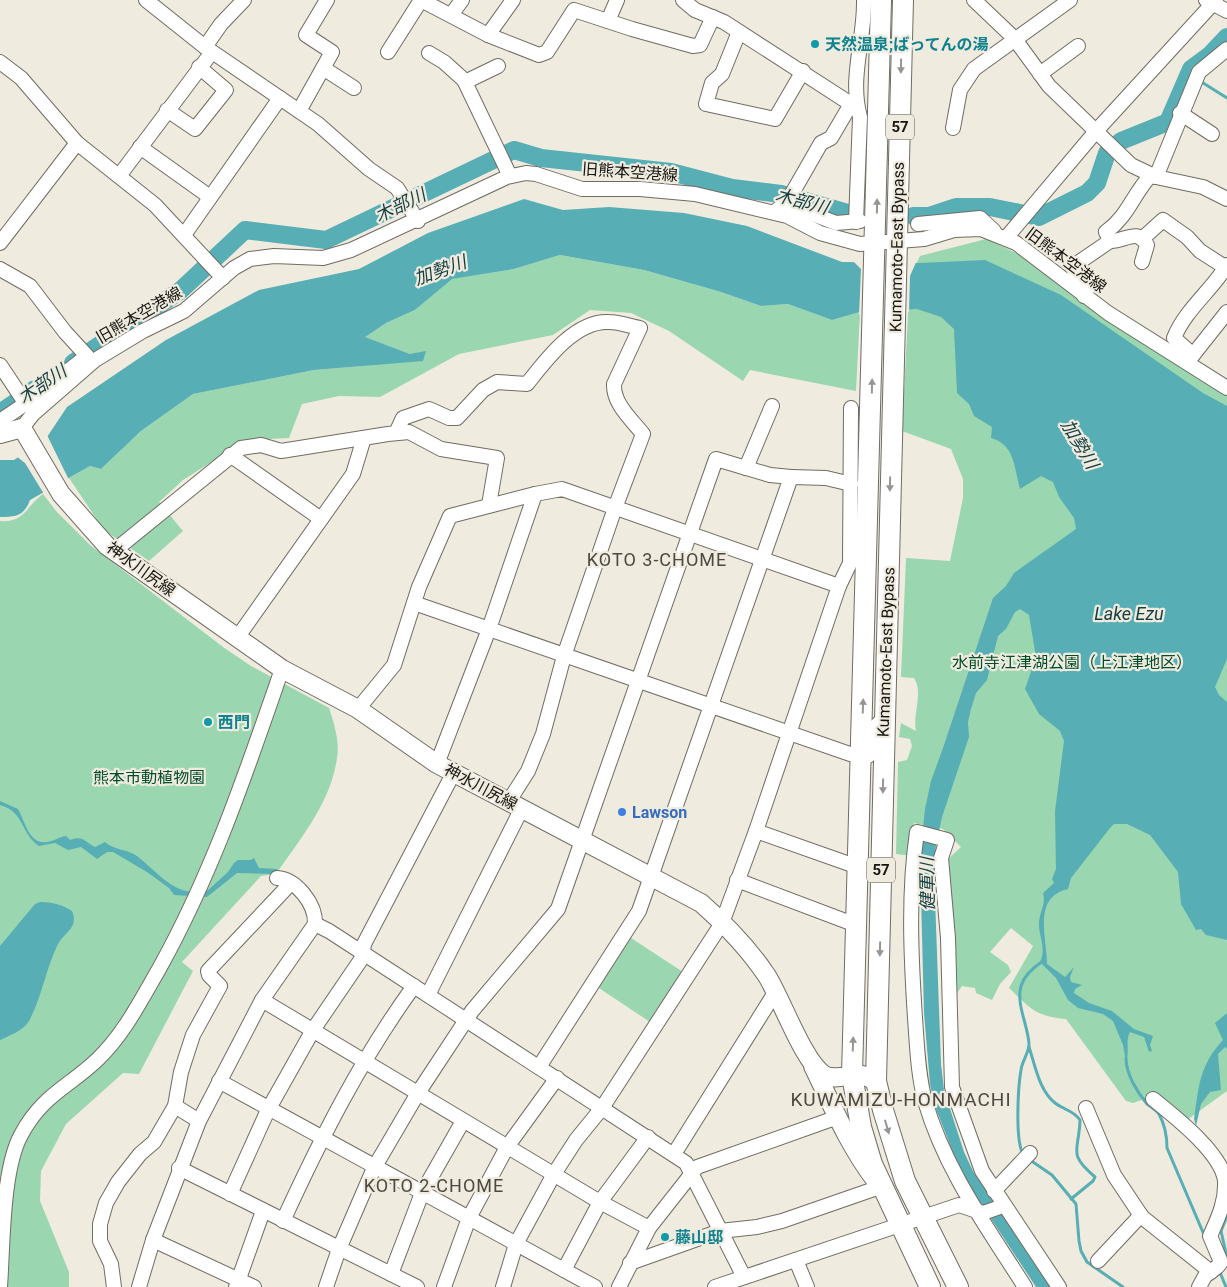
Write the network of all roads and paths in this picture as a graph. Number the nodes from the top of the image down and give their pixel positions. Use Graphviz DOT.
graph roads {
  1 [pos="146,0"];
  2 [pos="244,0"];
  3 [pos="328,0"];
  4 [pos="462,0"];
  5 [pos="513,0"];
  6 [pos="617,0"];
  7 [pos="683,0"];
  8 [pos="864,0"];
  9 [pos="974,0"];
  10 [pos="1070,0"];
  11 [pos="1212,1"];
  12 [pos="908,2"];
  13 [pos="869,11"];
  14 [pos="1227,11"];
  15 [pos="452,15"];
  16 [pos="713,17"];
  17 [pos="608,20"];
  18 [pos="740,32"];
  19 [pos="488,35"];
  20 [pos="1014,38"];
  21 [pos="1078,46"];
  22 [pos="208,49"];
  23 [pos="1227,49"];
  24 [pos="388,52"];
  25 [pos="429,53"];
  26 [pos="0,62"];
  27 [pos="498,66"];
  28 [pos="199,67"];
  29 [pos="323,68"];
  30 [pos="803,71"];
  31 [pos="1040,74"];
  32 [pos="465,82"];
  33 [pos="354,88"];
  34 [pos="280,98"];
  35 [pos="854,104"];
  36 [pos="167,110"];
  37 [pos="298,111"];
  38 [pos="1180,113"];
  39 [pos="953,128"];
  40 [pos="1097,130"];
  41 [pos="1212,134"];
  42 [pos="77,143"];
  43 [pos="140,147"];
  44 [pos="119,176"];
  45 [pos="510,176"];
  46 [pos="1154,176"];
  47 [pos="210,197"];
  48 [pos="1227,199"];
  49 [pos="786,204"];
  50 [pos="774,212"];
  51 [pos="418,221"];
  52 [pos="918,224"];
  53 [pos="184,235"];
  54 [pos="1002,236"];
  55 [pos="1142,239"];
  56 [pos="1110,241"];
  57 [pos="0,243"];
  58 [pos="897,247"];
  59 [pos="875,248"];
  60 [pos="1142,262"];
  61 [pos="1226,266"];
  62 [pos="0,269"];
  63 [pos="223,278"];
  64 [pos="1084,296"];
  65 [pos="1227,312"];
  66 [pos="143,331"];
  67 [pos="87,356"];
  68 [pos="1190,359"];
  69 [pos="1,368"];
  70 [pos="1227,388"];
  71 [pos="28,402"];
  72 [pos="772,406"];
  73 [pos="851,408"];
  74 [pos="0,421"];
  75 [pos="22,428"];
  76 [pos="396,433"];
  77 [pos="0,434"];
  78 [pos="364,438"];
  79 [pos="230,455"];
  80 [pos="746,468"];
  81 [pos="791,477"];
  82 [pos="851,484"];
  83 [pos="535,494"];
  84 [pos="489,505"];
  85 [pos="615,508"];
  86 [pos="320,519"];
  87 [pos="690,534"];
  88 [pos="114,551"];
  89 [pos="763,560"];
  90 [pos="858,562"];
  91 [pos="839,586"];
  92 [pos="414,603"];
  93 [pos="489,629"];
  94 [pos="237,638"];
  95 [pos="564,656"];
  96 [pos="282,669"];
  97 [pos="638,682"];
  98 [pos="712,706"];
  99 [pos="358,709"];
  100 [pos="884,719"];
  101 [pos="789,733"];
  102 [pos="861,756"];
  103 [pos="437,764"];
  104 [pos="454,772"];
  105 [pos="515,805"];
  106 [pos="756,831"];
  107 [pos="584,839"];
  108 [pos="858,867"];
  109 [pos="653,876"];
  110 [pos="277,878"];
  111 [pos="737,880"];
  112 [pos="291,883"];
  113 [pos="722,923"];
  114 [pos="315,924"];
  115 [pos="856,925"];
  116 [pos="362,951"];
  117 [pos="414,986"];
  118 [pos="776,991"];
  119 [pos="428,995"];
  120 [pos="262,1000"];
  121 [pos="467,1020"];
  122 [pos="313,1030"];
  123 [pos="808,1056"];
  124 [pos="364,1060"];
  125 [pos="539,1067"];
  126 [pos="852,1075"];
  127 [pos="557,1078"];
  128 [pos="219,1081"];
  129 [pos="876,1081"];
  130 [pos="418,1093"];
  131 [pos="1153,1099"];
  132 [pos="175,1106"];
  133 [pos="602,1108"];
  134 [pos="1086,1108"];
  135 [pos="268,1110"];
  136 [pos="838,1118"];
  137 [pos="199,1121"];
  138 [pos="463,1121"];
  139 [pos="648,1137"];
  140 [pos="321,1138"];
  141 [pos="507,1147"];
  142 [pos="674,1154"];
  143 [pos="1030,1154"];
  144 [pos="179,1168"];
  145 [pos="374,1168"];
  146 [pos="692,1172"];
  147 [pos="554,1174"];
  148 [pos="1225,1174"];
  149 [pos="882,1189"];
  150 [pos="994,1191"];
  151 [pos="422,1193"];
  152 [pos="230,1194"];
  153 [pos="600,1202"];
  154 [pos="1003,1206"];
  155 [pos="263,1211"];
  156 [pos="978,1211"];
  157 [pos="1141,1215"];
  158 [pos="923,1217"];
  159 [pos="469,1218"];
  160 [pos="283,1220"];
  161 [pos="900,1226"];
  162 [pos="649,1228"];
  163 [pos="720,1231"];
  164 [pos="153,1240"];
  165 [pos="516,1244"];
  166 [pos="338,1249"];
  167 [pos="796,1260"];
  168 [pos="1098,1261"];
  169 [pos="630,1264"];
  170 [pos="1219,1269"];
  171 [pos="564,1270"];
  172 [pos="390,1274"];
  173 [pos="744,1277"];
  174 [pos="237,1283"];
  175 [pos="412,1286"];
  176 [pos="0,1287"];
  177 [pos="114,1287"];
  178 [pos="139,1287"];
  179 [pos="254,1287"];
  180 [pos="326,1287"];
  181 [pos="444,1287"];
  182 [pos="503,1287"];
  183 [pos="595,1287"];
  184 [pos="619,1287"];
  185 [pos="715,1287"];
  186 [pos="807,1287"];
  187 [pos="930,1287"];
  188 [pos="958,1287"];
  189 [pos="1025,1287"];
  190 [pos="1059,1287"];
  191 [pos="1199,1287"];
  1 -- 22 [label="street"];
  2 -- 22 [label="street"];
  3 -- 29 [label="street"];
  4 -- 15 [label="street"];
  5 -- 19 [label="street"];
  6 -- 17 [label="street"];
  7 -- 16 [label="street"];
  8 -- 13 [label="street"];
  9 -- 20 [label="street"];
  10 -- 20 [label="street"];
  11 -- 14 [label="street"];
  11 -- 40 [label="street"];
  12 -- 58 [label="highway, Kumamoto-East Bypass / 57, one-way"];
  13 -- 35 [label="street"];
  59 -- 13 [label="highway, Kumamoto-East Bypass / 57, one-way"];
  15 -- 19 [label="street"];
  15 -- 24 [label="street"];
  16 -- 17 [label="street"];
  16 -- 18 [label="street"];
  17 -- 19 [label="street"];
  18 -- 30 [label="street"];
  18 -- 30 [label="street"];
  20 -- 31 [label="street"];
  20 -- 39 [label="street"];
  21 -- 31 [label="street"];
  22 -- 28 [label="street"];
  22 -- 34 [label="street"];
  23 -- 38 [label="street"];
  25 -- 32 [label="street"];
  26 -- 42 [label="street"];
  27 -- 32 [label="street"];
  28 -- 36 [label="street"];
  28 -- 36 [label="street"];
  29 -- 33 [label="street"];
  29 -- 37 [label="street"];
  30 -- 35 [label="street"];
  31 -- 40 [label="street"];
  32 -- 45 [label="street"];
  34 -- 37 [label="street"];
  34 -- 47 [label="street"];
  35 -- 49 [label="street"];
  35 -- 49 [label="street"];
  36 -- 43 [label="street"];
  37 -- 51 [label="street"];
  38 -- 41 [label="street"];
  38 -- 46 [label="street"];
  40 -- 46 [label="street"];
  40 -- 54 [label="street"];
  42 -- 44 [label="street"];
  42 -- 57 [label="street"];
  43 -- 44 [label="street"];
  43 -- 47 [label="street"];
  44 -- 53 [label="street"];
  45 -- 50 [label="street, 旧熊本空港線"];
  45 -- 51 [label="street, 旧熊本空港線"];
  46 -- 48 [label="street"];
  46 -- 56 [label="street"];
  47 -- 53 [label="street"];
  49 -- 50 [label="street"];
  50 -- 59 [label="street, 旧熊本空港線"];
  51 -- 63 [label="street, 旧熊本空港線"];
  52 -- 54 [label="street"];
  53 -- 63 [label="street"];
  54 -- 58 [label="street, 旧熊本空港線"];
  54 -- 64 [label="street, 旧熊本空港線"];
  55 -- 56 [label="street"];
  55 -- 60 [label="street"];
  55 -- 61 [label="street"];
  56 -- 64 [label="street"];
  58 -- 59 [label="street, 旧熊本空港線"];
  58 -- 100 [label="highway, Kumamoto-East Bypass / 57, one-way"];
  90 -- 59 [label="highway, Kumamoto-East Bypass / 57, one-way"];
  61 -- 68 [label="street"];
  62 -- 67 [label="street"];
  63 -- 66 [label="street, 旧熊本空港線"];
  64 -- 68 [label="street, 旧熊本空港線"];
  65 -- 68 [label="street"];
  66 -- 67 [label="street"];
  66 -- 75 [label="street, 旧熊本空港線"];
  67 -- 71 [label="street"];
  68 -- 70 [label="street, 旧熊本空港線"];
  69 -- 71 [label="street"];
  71 -- 74 [label="street"];
  72 -- 80 [label="street"];
  73 -- 82 [label="street"];
  75 -- 77 [label="main road"];
  75 -- 88 [label="main road, 神水川尻線"];
  76 -- 78 [label="street"];
  76 -- 84 [label="street"];
  76 -- 85 [label="street"];
  78 -- 79 [label="street"];
  78 -- 86 [label="street"];
  79 -- 86 [label="street"];
  79 -- 88 [label="street"];
  80 -- 81 [label="street"];
  80 -- 87 [label="street"];
  81 -- 82 [label="street"];
  81 -- 89 [label="street"];
  82 -- 90 [label="street"];
  83 -- 84 [label="street"];
  83 -- 85 [label="street"];
  83 -- 93 [label="street"];
  84 -- 92 [label="street"];
  85 -- 87 [label="street"];
  85 -- 95 [label="street"];
  86 -- 94 [label="street"];
  87 -- 89 [label="street"];
  87 -- 97 [label="street"];
  88 -- 94 [label="main road, 神水川尻線"];
  89 -- 91 [label="street"];
  89 -- 98 [label="street"];
  90 -- 91 [label="street"];
  102 -- 90 [label="highway, Kumamoto-East Bypass / 57, one-way"];
  91 -- 101 [label="street"];
  92 -- 93 [label="street"];
  92 -- 99 [label="street"];
  93 -- 95 [label="street"];
  93 -- 103 [label="street"];
  94 -- 96 [label="main road, 神水川尻線"];
  95 -- 97 [label="street"];
  95 -- 105 [label="street"];
  96 -- 99 [label="main road, 神水川尻線"];
  96 -- 176 [label="street"];
  97 -- 98 [label="street"];
  97 -- 107 [label="street"];
  98 -- 101 [label="street"];
  98 -- 109 [label="street"];
  99 -- 103 [label="main road, 神水川尻線"];
  100 -- 102 [label="street"];
  100 -- 129 [label="highway, Kumamoto-East Bypass / 57, one-way"];
  101 -- 102 [label="street"];
  101 -- 106 [label="street"];
  102 -- 108 [label="highway, Kumamoto-East Bypass / 57"];
  103 -- 104 [label="main road, 神水川尻線"];
  104 -- 105 [label="main road, 神水川尻線"];
  104 -- 116 [label="street"];
  105 -- 107 [label="main road, 神水川尻線"];
  105 -- 119 [label="street"];
  106 -- 108 [label="street"];
  106 -- 111 [label="street"];
  107 -- 109 [label="main road, 神水川尻線"];
  107 -- 121 [label="street"];
  108 -- 115 [label="highway, Kumamoto-East Bypass / 57"];
  109 -- 113 [label="main road, 神水川尻線"];
  109 -- 125 [label="street"];
  110 -- 112 [label="street"];
  111 -- 113 [label="street"];
  111 -- 115 [label="street"];
  112 -- 114 [label="street"];
  112 -- 132 [label="street"];
  113 -- 118 [label="main road, 神水川尻線"];
  113 -- 133 [label="street"];
  114 -- 116 [label="street"];
  114 -- 120 [label="street"];
  126 -- 115 [label="highway, Kumamoto-East Bypass / 57, one-way"];
  116 -- 117 [label="street"];
  116 -- 122 [label="street"];
  117 -- 119 [label="street"];
  117 -- 124 [label="street"];
  118 -- 123 [label="main road, 神水川尻線"];
  118 -- 142 [label="street"];
  119 -- 121 [label="street"];
  120 -- 122 [label="street"];
  120 -- 128 [label="street"];
  121 -- 125 [label="street"];
  121 -- 130 [label="street"];
  122 -- 124 [label="street"];
  122 -- 135 [label="street"];
  123 -- 126 [label="main road, 神水川尻線"];
  123 -- 136 [label="main road"];
  124 -- 130 [label="street"];
  124 -- 140 [label="street"];
  125 -- 127 [label="street"];
  126 -- 129 [label="main road, 神水川尻線"];
  126 -- 149 [label="highway, Kumamoto-East Bypass / 57"];
  127 -- 133 [label="street"];
  127 -- 141 [label="street"];
  128 -- 135 [label="street"];
  128 -- 137 [label="street"];
  129 -- 158 [label="highway, Kumamoto-East Bypass / 57, one-way"];
  130 -- 138 [label="street"];
  130 -- 145 [label="street"];
  131 -- 148 [label="street"];
  132 -- 137 [label="street"];
  132 -- 177 [label="street"];
  133 -- 139 [label="street"];
  133 -- 147 [label="street"];
  134 -- 157 [label="street"];
  135 -- 140 [label="street"];
  135 -- 152 [label="street"];
  136 -- 146 [label="street"];
  136 -- 149 [label="main road"];
  137 -- 144 [label="street"];
  138 -- 141 [label="street"];
  138 -- 151 [label="street"];
  139 -- 142 [label="street"];
  139 -- 153 [label="street"];
  140 -- 145 [label="street"];
  140 -- 160 [label="street"];
  141 -- 147 [label="street"];
  141 -- 159 [label="street"];
  142 -- 146 [label="street"];
  143 -- 150 [label="street"];
  144 -- 152 [label="street"];
  144 -- 164 [label="street"];
  145 -- 151 [label="street"];
  145 -- 166 [label="street"];
  146 -- 162 [label="street"];
  146 -- 163 [label="street"];
  147 -- 153 [label="street"];
  147 -- 165 [label="street"];
  148 -- 170 [label="street"];
  149 -- 161 [label="highway, Kumamoto-East Bypass / 57"];
  149 -- 163 [label="street"];
  150 -- 154 [label="street"];
  150 -- 156 [label="street"];
  151 -- 159 [label="street"];
  151 -- 172 [label="street"];
  152 -- 155 [label="street"];
  153 -- 162 [label="street"];
  153 -- 171 [label="street"];
  154 -- 156 [label="street"];
  154 -- 190 [label="street"];
  155 -- 160 [label="street"];
  155 -- 174 [label="street"];
  156 -- 158 [label="street"];
  156 -- 189 [label="street"];
  157 -- 168 [label="street"];
  157 -- 170 [label="street"];
  158 -- 161 [label="street"];
  158 -- 188 [label="highway, Kumamoto-East Bypass / 57"];
  159 -- 165 [label="street"];
  159 -- 181 [label="street"];
  160 -- 166 [label="street"];
  161 -- 167 [label="street"];
  161 -- 187 [label="highway, Kumamoto-East Bypass / 57"];
  162 -- 169 [label="street"];
  163 -- 169 [label="street"];
  163 -- 173 [label="street"];
  164 -- 174 [label="street"];
  164 -- 178 [label="street"];
  165 -- 171 [label="street"];
  165 -- 182 [label="street"];
  166 -- 172 [label="street"];
  166 -- 180 [label="street"];
  167 -- 173 [label="street"];
  167 -- 186 [label="street"];
  169 -- 184 [label="street"];
  170 -- 191 [label="street"];
  171 -- 183 [label="street"];
  172 -- 175 [label="street"];
  173 -- 185 [label="street"];
  174 -- 179 [label="street"];
}
